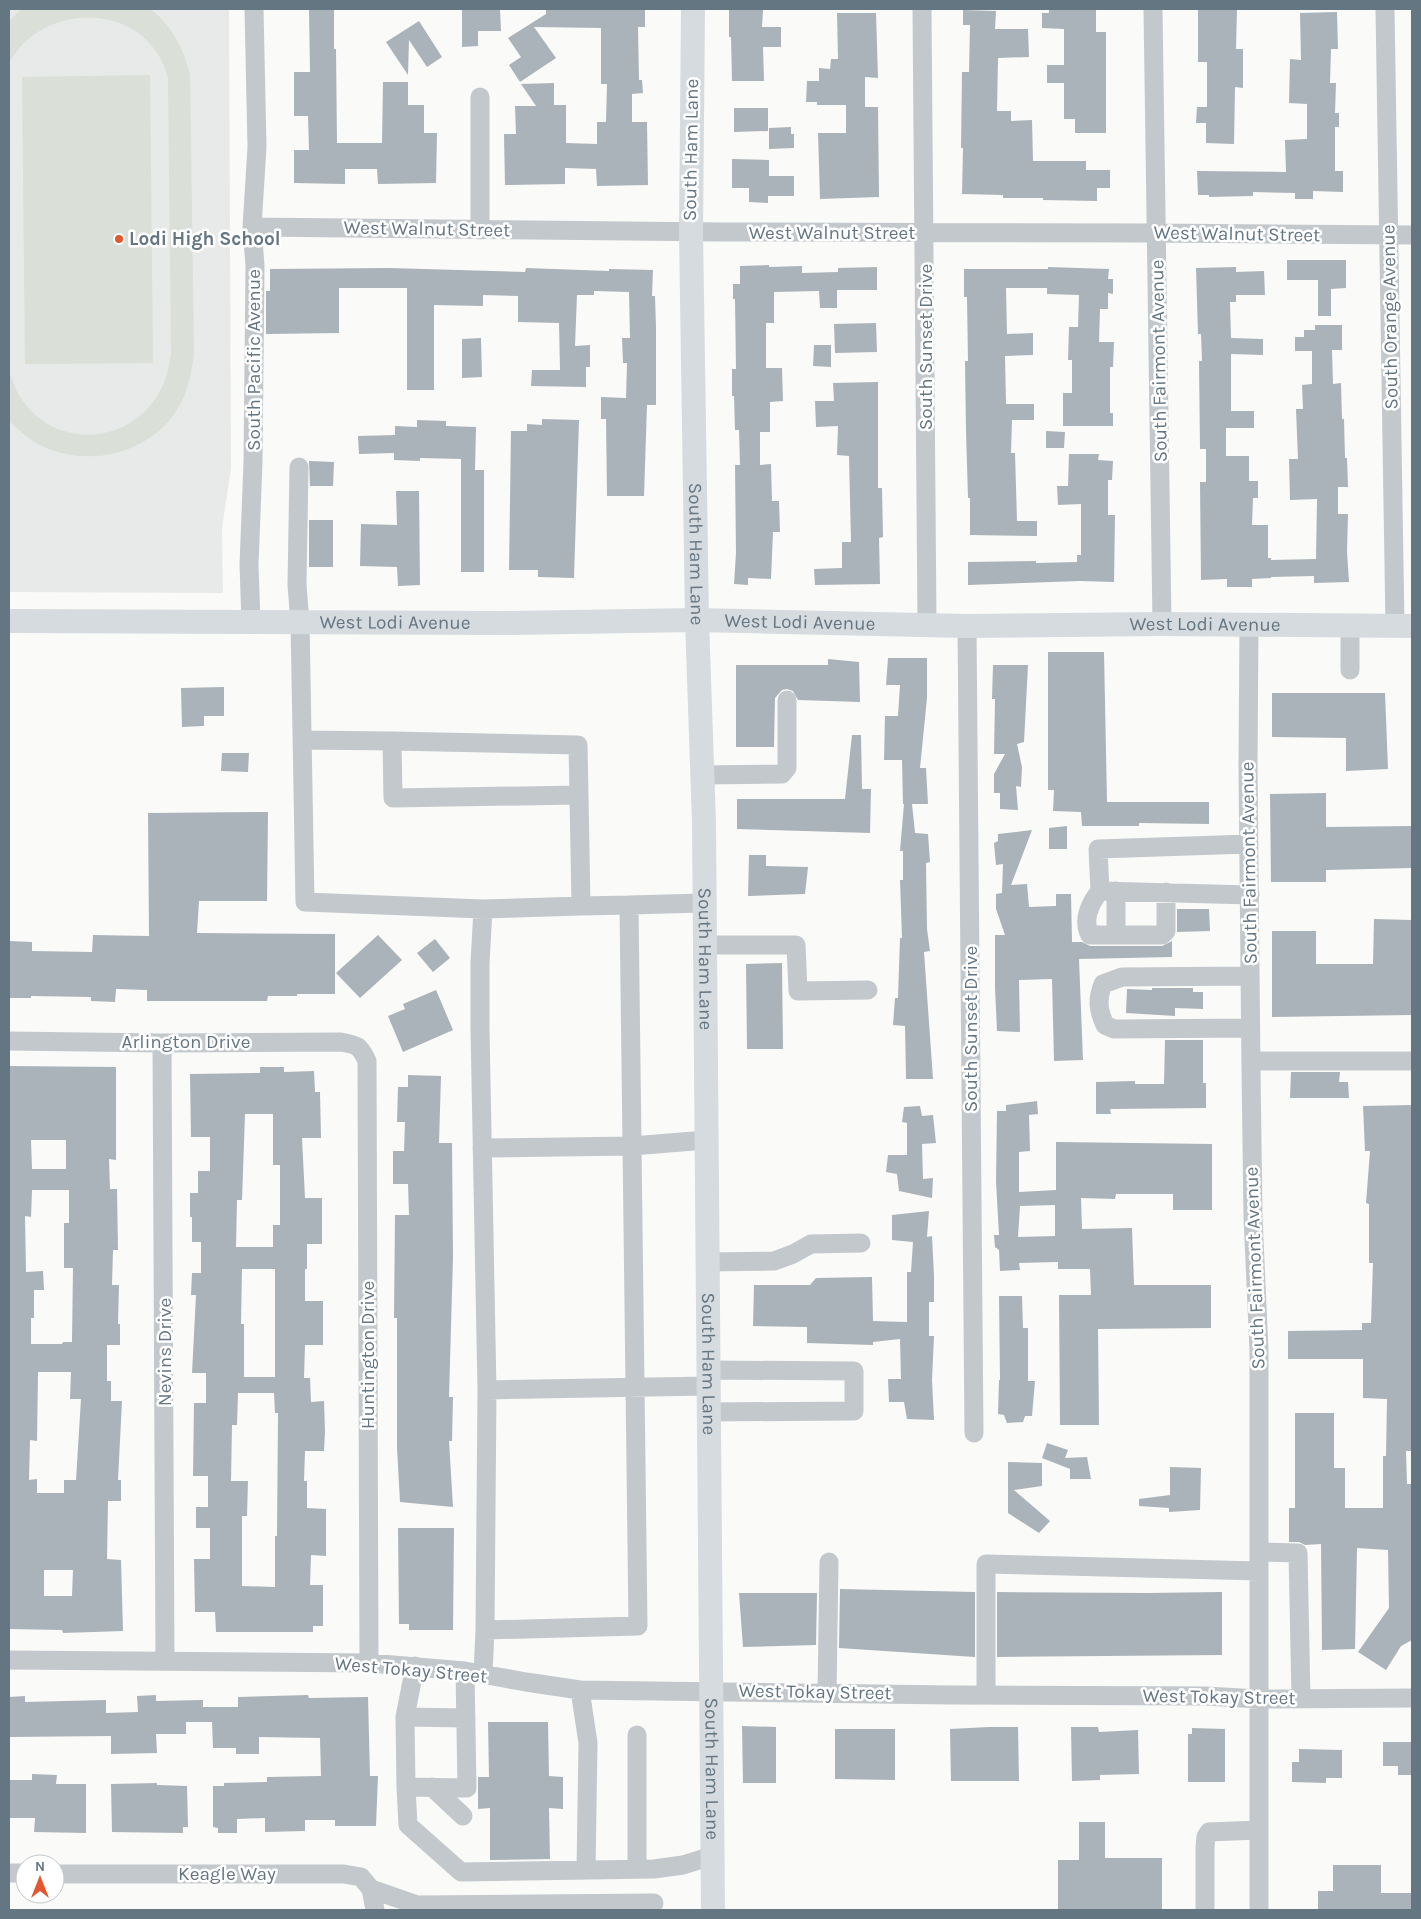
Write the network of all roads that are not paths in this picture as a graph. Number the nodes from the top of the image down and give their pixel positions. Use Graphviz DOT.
graph roads {
  1 [pos="254,9"];
  2 [pos="693,9"];
  3 [pos="922,9"];
  4 [pos="1153,9"];
  5 [pos="1385,9"];
  6 [pos="480,97"];
  7 [pos="252,227"];
  8 [pos="480,230"];
  9 [pos="691,232"];
  10 [pos="925,233"];
  11 [pos="1157,233"];
  12 [pos="1389,235"];
  13 [pos="1412,236"];
  14 [pos="299,468"];
  15 [pos="697,620"];
  16 [pos="9,621"];
  17 [pos="251,622"];
  18 [pos="300,622"];
  19 [pos="1162,624"];
  20 [pos="928,625"];
  21 [pos="1249,625"];
  22 [pos="967,626"];
  23 [pos="1350,626"];
  24 [pos="1404,626"];
  25 [pos="1350,670"];
  26 [pos="787,700"];
  27 [pos="302,740"];
  28 [pos="392,741"];
  29 [pos="702,775"];
  30 [pos="578,795"];
  31 [pos="1249,844"];
  32 [pos="1108,891"];
  33 [pos="1166,892"];
  34 [pos="1250,895"];
  35 [pos="704,902"];
  36 [pos="630,905"];
  37 [pos="581,906"];
  38 [pos="483,909"];
  39 [pos="1116,935"];
  40 [pos="705,945"];
  41 [pos="1250,976"];
  42 [pos="868,990"];
  43 [pos="1250,1028"];
  44 [pos="9,1041"];
  45 [pos="162,1043"];
  46 [pos="361,1049"];
  47 [pos="1412,1061"];
  48 [pos="1250,1062"];
  49 [pos="706,1140"];
  50 [pos="632,1146"];
  51 [pos="482,1148"];
  52 [pos="861,1243"];
  53 [pos="707,1262"];
  54 [pos="708,1378"];
  55 [pos="634,1388"];
  56 [pos="486,1390"];
  57 [pos="709,1412"];
  58 [pos="974,1433"];
  59 [pos="1260,1552"];
  60 [pos="829,1562"];
  61 [pos="1260,1571"];
  62 [pos="485,1630"];
  63 [pos="9,1660"];
  64 [pos="165,1661"];
  65 [pos="369,1663"];
  66 [pos="415,1666"];
  67 [pos="474,1672"];
  68 [pos="580,1690"];
  69 [pos="710,1692"];
  70 [pos="828,1693"];
  71 [pos="986,1695"];
  72 [pos="1301,1698"];
  73 [pos="1412,1698"];
  74 [pos="1260,1699"];
  75 [pos="405,1717"];
  76 [pos="466,1718"];
  77 [pos="638,1735"];
  78 [pos="406,1787"];
  79 [pos="432,1787"];
  80 [pos="463,1816"];
  81 [pos="1260,1830"];
  82 [pos="712,1856"];
  83 [pos="646,1869"];
  84 [pos="586,1870"];
  85 [pos="65,1874"];
  86 [pos="371,1889"];
  87 [pos="654,1903"];
  88 [pos="519,1907"];
  89 [pos="375,1910"];
  90 [pos="713,1910"];
  91 [pos="1205,1910"];
  92 [pos="1260,1910"];
  1 -- 7 [label="street, South Pacific Avenue"];
  2 -- 9 [label="main road, South Ham Lane"];
  3 -- 10 [label="street, South Sunset Drive"];
  4 -- 11 [label="street, South Fairmont Avenue"];
  5 -- 12 [label="street, South Orange Avenue"];
  6 -- 8 [label="street"];
  7 -- 8 [label="street, West Walnut Street"];
  7 -- 17 [label="street, South Pacific Avenue"];
  8 -- 9 [label="street, West Walnut Street"];
  9 -- 10 [label="street, West Walnut Street"];
  9 -- 15 [label="main road, South Ham Lane"];
  10 -- 11 [label="street, West Walnut Street"];
  10 -- 20 [label="street, South Sunset Drive"];
  11 -- 12 [label="street, West Walnut Street"];
  11 -- 19 [label="street, South Fairmont Avenue"];
  12 -- 13 [label="street, West Walnut Street"];
  12 -- 24 [label="street, South Orange Avenue"];
  14 -- 18 [label="street"];
  15 -- 18 [label="main road, West Lodi Avenue"];
  15 -- 20 [label="main road, West Lodi Avenue"];
  15 -- 29 [label="main road, South Ham Lane"];
  16 -- 17 [label="main road, West Lodi Avenue"];
  17 -- 18 [label="main road, West Lodi Avenue"];
  18 -- 27 [label="street"];
  19 -- 21 [label="main road, West Lodi Avenue"];
  19 -- 22 [label="main road, West Lodi Avenue"];
  20 -- 22 [label="main road, West Lodi Avenue"];
  21 -- 23 [label="main road, West Lodi Avenue"];
  21 -- 31 [label="street, South Fairmont Avenue"];
  22 -- 58 [label="street, South Sunset Drive"];
  23 -- 24 [label="main road, West Lodi Avenue"];
  23 -- 25 [label="street"];
  26 -- 29 [label="street"];
  27 -- 28 [label="street"];
  27 -- 38 [label="street"];
  28 -- 30 [label="street"];
  28 -- 30 [label="street"];
  29 -- 35 [label="main road, South Ham Lane"];
  30 -- 37 [label="street"];
  31 -- 32 [label="street"];
  31 -- 34 [label="street, South Fairmont Avenue"];
  32 -- 33 [label="street"];
  32 -- 39 [label="street"];
  32 -- 39 [label="street"];
  33 -- 34 [label="street"];
  33 -- 39 [label="street"];
  34 -- 41 [label="street, South Fairmont Avenue"];
  35 -- 36 [label="street"];
  35 -- 40 [label="main road, South Ham Lane"];
  36 -- 37 [label="street"];
  36 -- 50 [label="street"];
  37 -- 38 [label="street"];
  38 -- 51 [label="street"];
  40 -- 42 [label="street"];
  40 -- 49 [label="main road, South Ham Lane"];
  41 -- 43 [label="street, South Fairmont Avenue"];
  41 -- 43 [label="street"];
  43 -- 48 [label="street, South Fairmont Avenue"];
  44 -- 45 [label="street, Arlington Drive"];
  45 -- 46 [label="street, Arlington Drive"];
  45 -- 64 [label="street, Nevins Drive"];
  46 -- 65 [label="street, Huntington Drive"];
  47 -- 48 [label="street"];
  48 -- 59 [label="street, South Fairmont Avenue"];
  49 -- 50 [label="street"];
  49 -- 53 [label="main road, South Ham Lane"];
  50 -- 51 [label="street"];
  50 -- 55 [label="street"];
  51 -- 56 [label="street"];
  52 -- 53 [label="street"];
  53 -- 54 [label="main road, South Ham Lane"];
  54 -- 55 [label="street"];
  54 -- 57 [label="main road, South Ham Lane"];
  54 -- 57 [label="street"];
  55 -- 56 [label="street"];
  55 -- 62 [label="street"];
  56 -- 62 [label="street"];
  57 -- 69 [label="main road, South Ham Lane"];
  59 -- 61 [label="street, South Fairmont Avenue"];
  59 -- 72 [label="street"];
  60 -- 70 [label="street"];
  61 -- 71 [label="street"];
  61 -- 74 [label="street, South Fairmont Avenue"];
  62 -- 67 [label="street"];
  63 -- 64 [label="street, West Tokay Street"];
  64 -- 65 [label="street, West Tokay Street"];
  65 -- 66 [label="street, West Tokay Street"];
  66 -- 67 [label="street, West Tokay Street"];
  66 -- 75 [label="street"];
  67 -- 68 [label="street, West Tokay Street"];
  67 -- 76 [label="street"];
  68 -- 69 [label="street, West Tokay Street"];
  68 -- 84 [label="street"];
  69 -- 70 [label="street, West Tokay Street"];
  69 -- 82 [label="main road, South Ham Lane"];
  70 -- 71 [label="street, West Tokay Street"];
  71 -- 74 [label="street, West Tokay Street"];
  72 -- 73 [label="street, West Tokay Street"];
  72 -- 74 [label="street, West Tokay Street"];
  74 -- 81 [label="street, South Fairmont Avenue"];
  75 -- 76 [label="street"];
  75 -- 78 [label="street"];
  76 -- 79 [label="street"];
  77 -- 83 [label="street"];
  78 -- 79 [label="street"];
  78 -- 84 [label="street"];
  79 -- 80 [label="street"];
  81 -- 91 [label="street"];
  81 -- 92 [label="street, South Fairmont Avenue"];
  82 -- 83 [label="street"];
  82 -- 90 [label="main road, South Ham Lane"];
  83 -- 84 [label="street"];
  85 -- 86 [label="street, Keagle Way"];
  86 -- 88 [label="street, Keagle Way"];
  86 -- 89 [label="street"];
  87 -- 88 [label="street, Keagle Way"];
}
